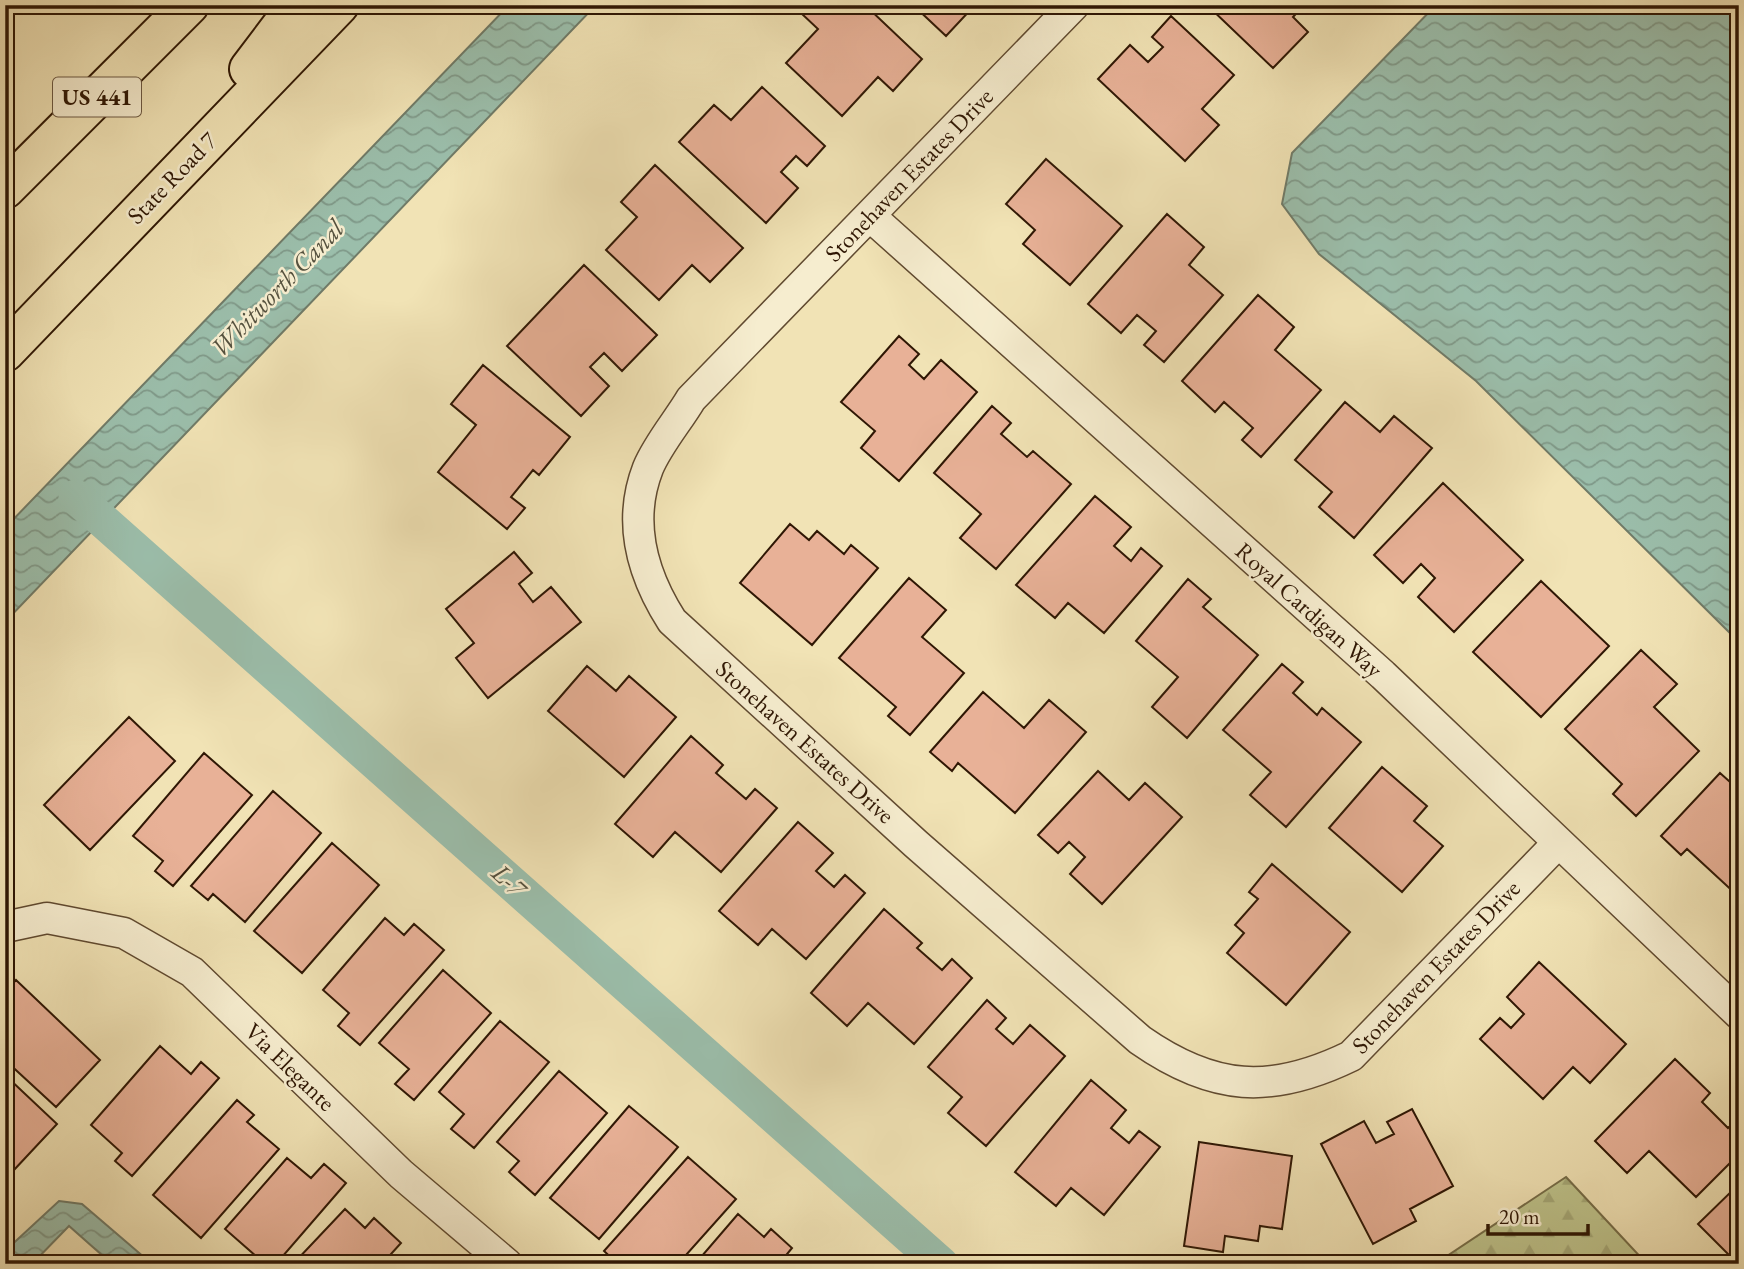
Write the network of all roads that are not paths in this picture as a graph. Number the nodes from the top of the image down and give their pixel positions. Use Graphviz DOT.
graph roads {
  1 [pos="189,5"];
  2 [pos="289,5"];
  3 [pos="339,5"];
  4 [pos="1074,5"];
  5 [pos="5,189"];
  6 [pos="161,189"];
  7 [pos="870,216"];
  8 [pos="5,352"];
  9 [pos="1558,843"];
  10 [pos="5,927"];
  11 [pos="1739,1014"];
  12 [pos="507,1264"];
  1 -- 5 [label="main road, US 441"];
  2 -- 6 [label="main road"];
  3 -- 6 [label="main road, State Road 7"];
  4 -- 7 [label="street, Stonehaven Estates Drive"];
  6 -- 8 [label="main road, State Road 7"];
  7 -- 9 [label="street, Royal Cardigan Way"];
  7 -- 9 [label="street, Stonehaven Estates Drive"];
  9 -- 11 [label="street, Royal Cardigan Way"];
  10 -- 12 [label="street, Via Elegante"];
}
